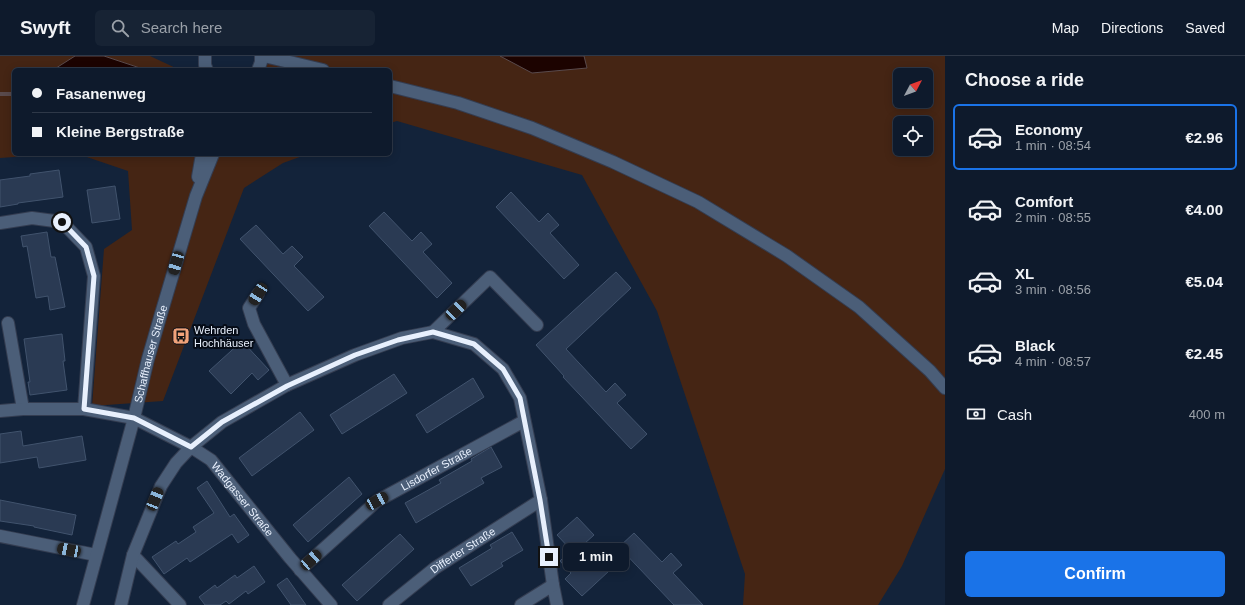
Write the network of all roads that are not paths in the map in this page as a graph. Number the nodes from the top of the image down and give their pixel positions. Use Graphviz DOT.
graph roads {
  1 [pos="261,56"];
  2 [pos="264,56"];
  3 [pos="258,68"];
  4 [pos="315,68"];
  5 [pos="392,86"];
  6 [pos="202,156"];
  7 [pos="212,156"];
  8 [pos="196,196"];
  9 [pos="0,223"];
  10 [pos="258,294"];
  11 [pos="8,324"];
  12 [pos="537,325"];
  13 [pos="433,332"];
  14 [pos="287,386"];
  15 [pos="945,388"];
  16 [pos="23,409"];
  17 [pos="84,409"];
  18 [pos="0,411"];
  19 [pos="134,418"];
  20 [pos="524,421"];
  21 [pos="191,447"];
  22 [pos="540,500"];
  23 [pos="0,536"];
  24 [pos="96,555"];
  25 [pos="134,555"];
  26 [pos="300,570"];
  27 [pos="553,585"];
  28 [pos="83,605"];
  29 [pos="121,605"];
  30 [pos="180,605"];
  31 [pos="331,605"];
  32 [pos="389,605"];
  33 [pos="521,605"];
  34 [pos="557,605"];
  1 -- 3 [label="street"];
  2 -- 4 [label="street"];
  5 -- 15 [label="street"];
  6 -- 8 [label="street, Schaffhauser Straße"];
  7 -- 8 [label="street, Schaffhauser Straße"];
  8 -- 19 [label="street, Schaffhauser Straße"];
  9 -- 17 [label="street"];
  10 -- 14 [label="street"];
  11 -- 16 [label="street"];
  12 -- 13 [label="street"];
  13 -- 14 [label="street"];
  13 -- 20 [label="street"];
  14 -- 21 [label="street"];
  16 -- 17 [label="street, Wadgasser Straße"];
  16 -- 18 [label="street, Wadgasser Straße"];
  17 -- 19 [label="street, Wadgasser Straße"];
  19 -- 21 [label="street, Wadgasser Straße"];
  19 -- 24 [label="street, Schaffhauser Straße"];
  20 -- 22 [label="street"];
  20 -- 26 [label="street, Lisdorfer Straße"];
  21 -- 25 [label="street"];
  21 -- 26 [label="street, Wadgasser Straße"];
  22 -- 27 [label="street"];
  22 -- 32 [label="street, Differter Straße"];
  23 -- 24 [label="street"];
  24 -- 28 [label="street, Schaffhauser Straße"];
  25 -- 29 [label="street"];
  25 -- 30 [label="street"];
  26 -- 31 [label="street, Wadgasser Straße"];
  27 -- 33 [label="street"];
  27 -- 34 [label="street"];
}
